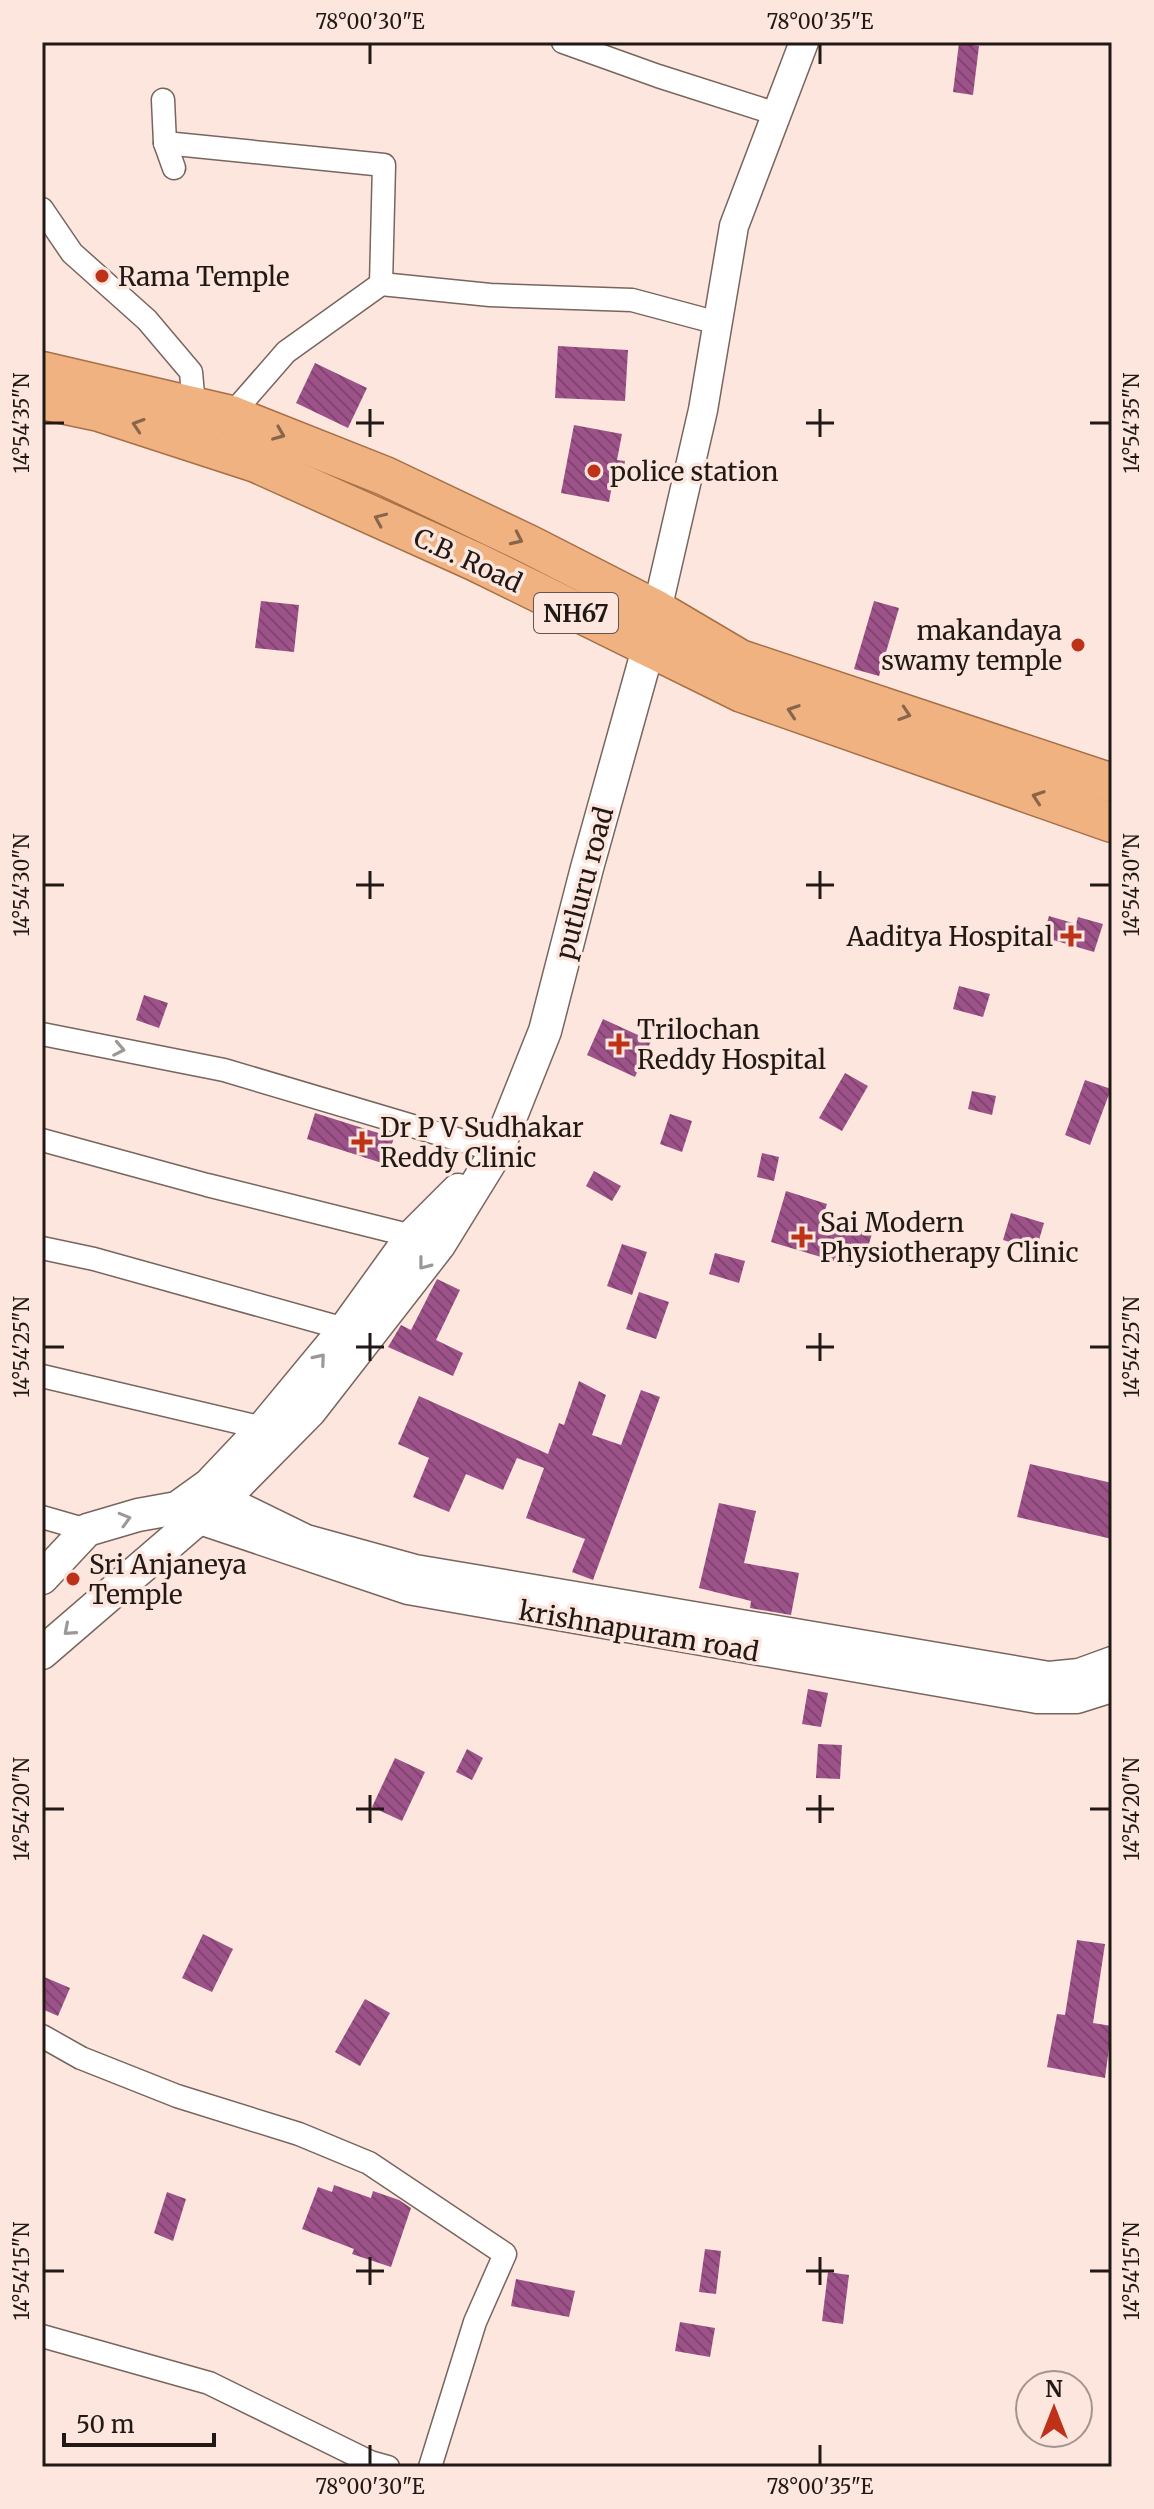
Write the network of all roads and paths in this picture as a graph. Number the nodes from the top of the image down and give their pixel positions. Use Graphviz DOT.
graph roads {
  1 [pos="563,42"];
  2 [pos="804,42"];
  3 [pos="163,100"];
  4 [pos="777,114"];
  5 [pos="165,143"];
  6 [pos="174,168"];
  7 [pos="42,209"];
  8 [pos="381,284"];
  9 [pos="718,323"];
  10 [pos="42,371"];
  11 [pos="42,400"];
  12 [pos="231,415"];
  13 [pos="186,422"];
  14 [pos="657,610"];
  15 [pos="650,648"];
  16 [pos="1112,783"];
  17 [pos="1112,823"];
  18 [pos="42,1034"];
  19 [pos="42,1140"];
  20 [pos="497,1151"];
  21 [pos="412,1236"];
  22 [pos="42,1248"];
  23 [pos="345,1329"];
  24 [pos="42,1376"];
  25 [pos="263,1428"];
  26 [pos="216,1492"];
  27 [pos="187,1513"];
  28 [pos="42,1517"];
  29 [pos="87,1530"];
  30 [pos="42,1578"];
  31 [pos="42,1653"];
  32 [pos="1112,1661"];
  33 [pos="1112,1688"];
  34 [pos="42,2036"];
  35 [pos="42,2336"];
  36 [pos="388,2467"];
  37 [pos="430,2467"];
  1 -- 4 [label="street"];
  2 -- 4 [label="street"];
  3 -- 5 [label="street"];
  4 -- 9 [label="street"];
  5 -- 6 [label="street"];
  5 -- 8 [label="street"];
  7 -- 13 [label="street"];
  8 -- 9 [label="street"];
  8 -- 12 [label="street"];
  9 -- 14 [label="street"];
  10 -- 13 [label="highway, NH67"];
  13 -- 11 [label="highway, C.B. Road / NH67, one-way"];
  12 -- 13 [label="highway, NH67"];
  12 -- 14 [label="highway, NH67, one-way"];
  15 -- 13 [label="highway, C.B. Road / NH67, one-way"];
  14 -- 15 [label="main road, putluru road"];
  14 -- 16 [label="highway, NH67, one-way"];
  17 -- 15 [label="highway, C.B. Road / NH67, one-way"];
  15 -- 20 [label="main road, putluru road"];
  18 -- 20 [label="street, one-way"];
  19 -- 21 [label="street"];
  20 -- 21 [label="main road"];
  20 -- 26 [label="main road, one-way"];
  21 -- 23 [label="main road"];
  22 -- 23 [label="street"];
  25 -- 23 [label="main road, one-way"];
  24 -- 25 [label="street"];
  25 -- 26 [label="main road"];
  26 -- 27 [label="main road"];
  26 -- 32 [label="street, krishnapuram road"];
  29 -- 27 [label="main road, one-way"];
  27 -- 31 [label="main road, one-way"];
  27 -- 33 [label="street, krishnapuram road"];
  28 -- 29 [label="street"];
  29 -- 30 [label="main road"];
  34 -- 37 [label="street"];
  35 -- 36 [label="street"];
}
